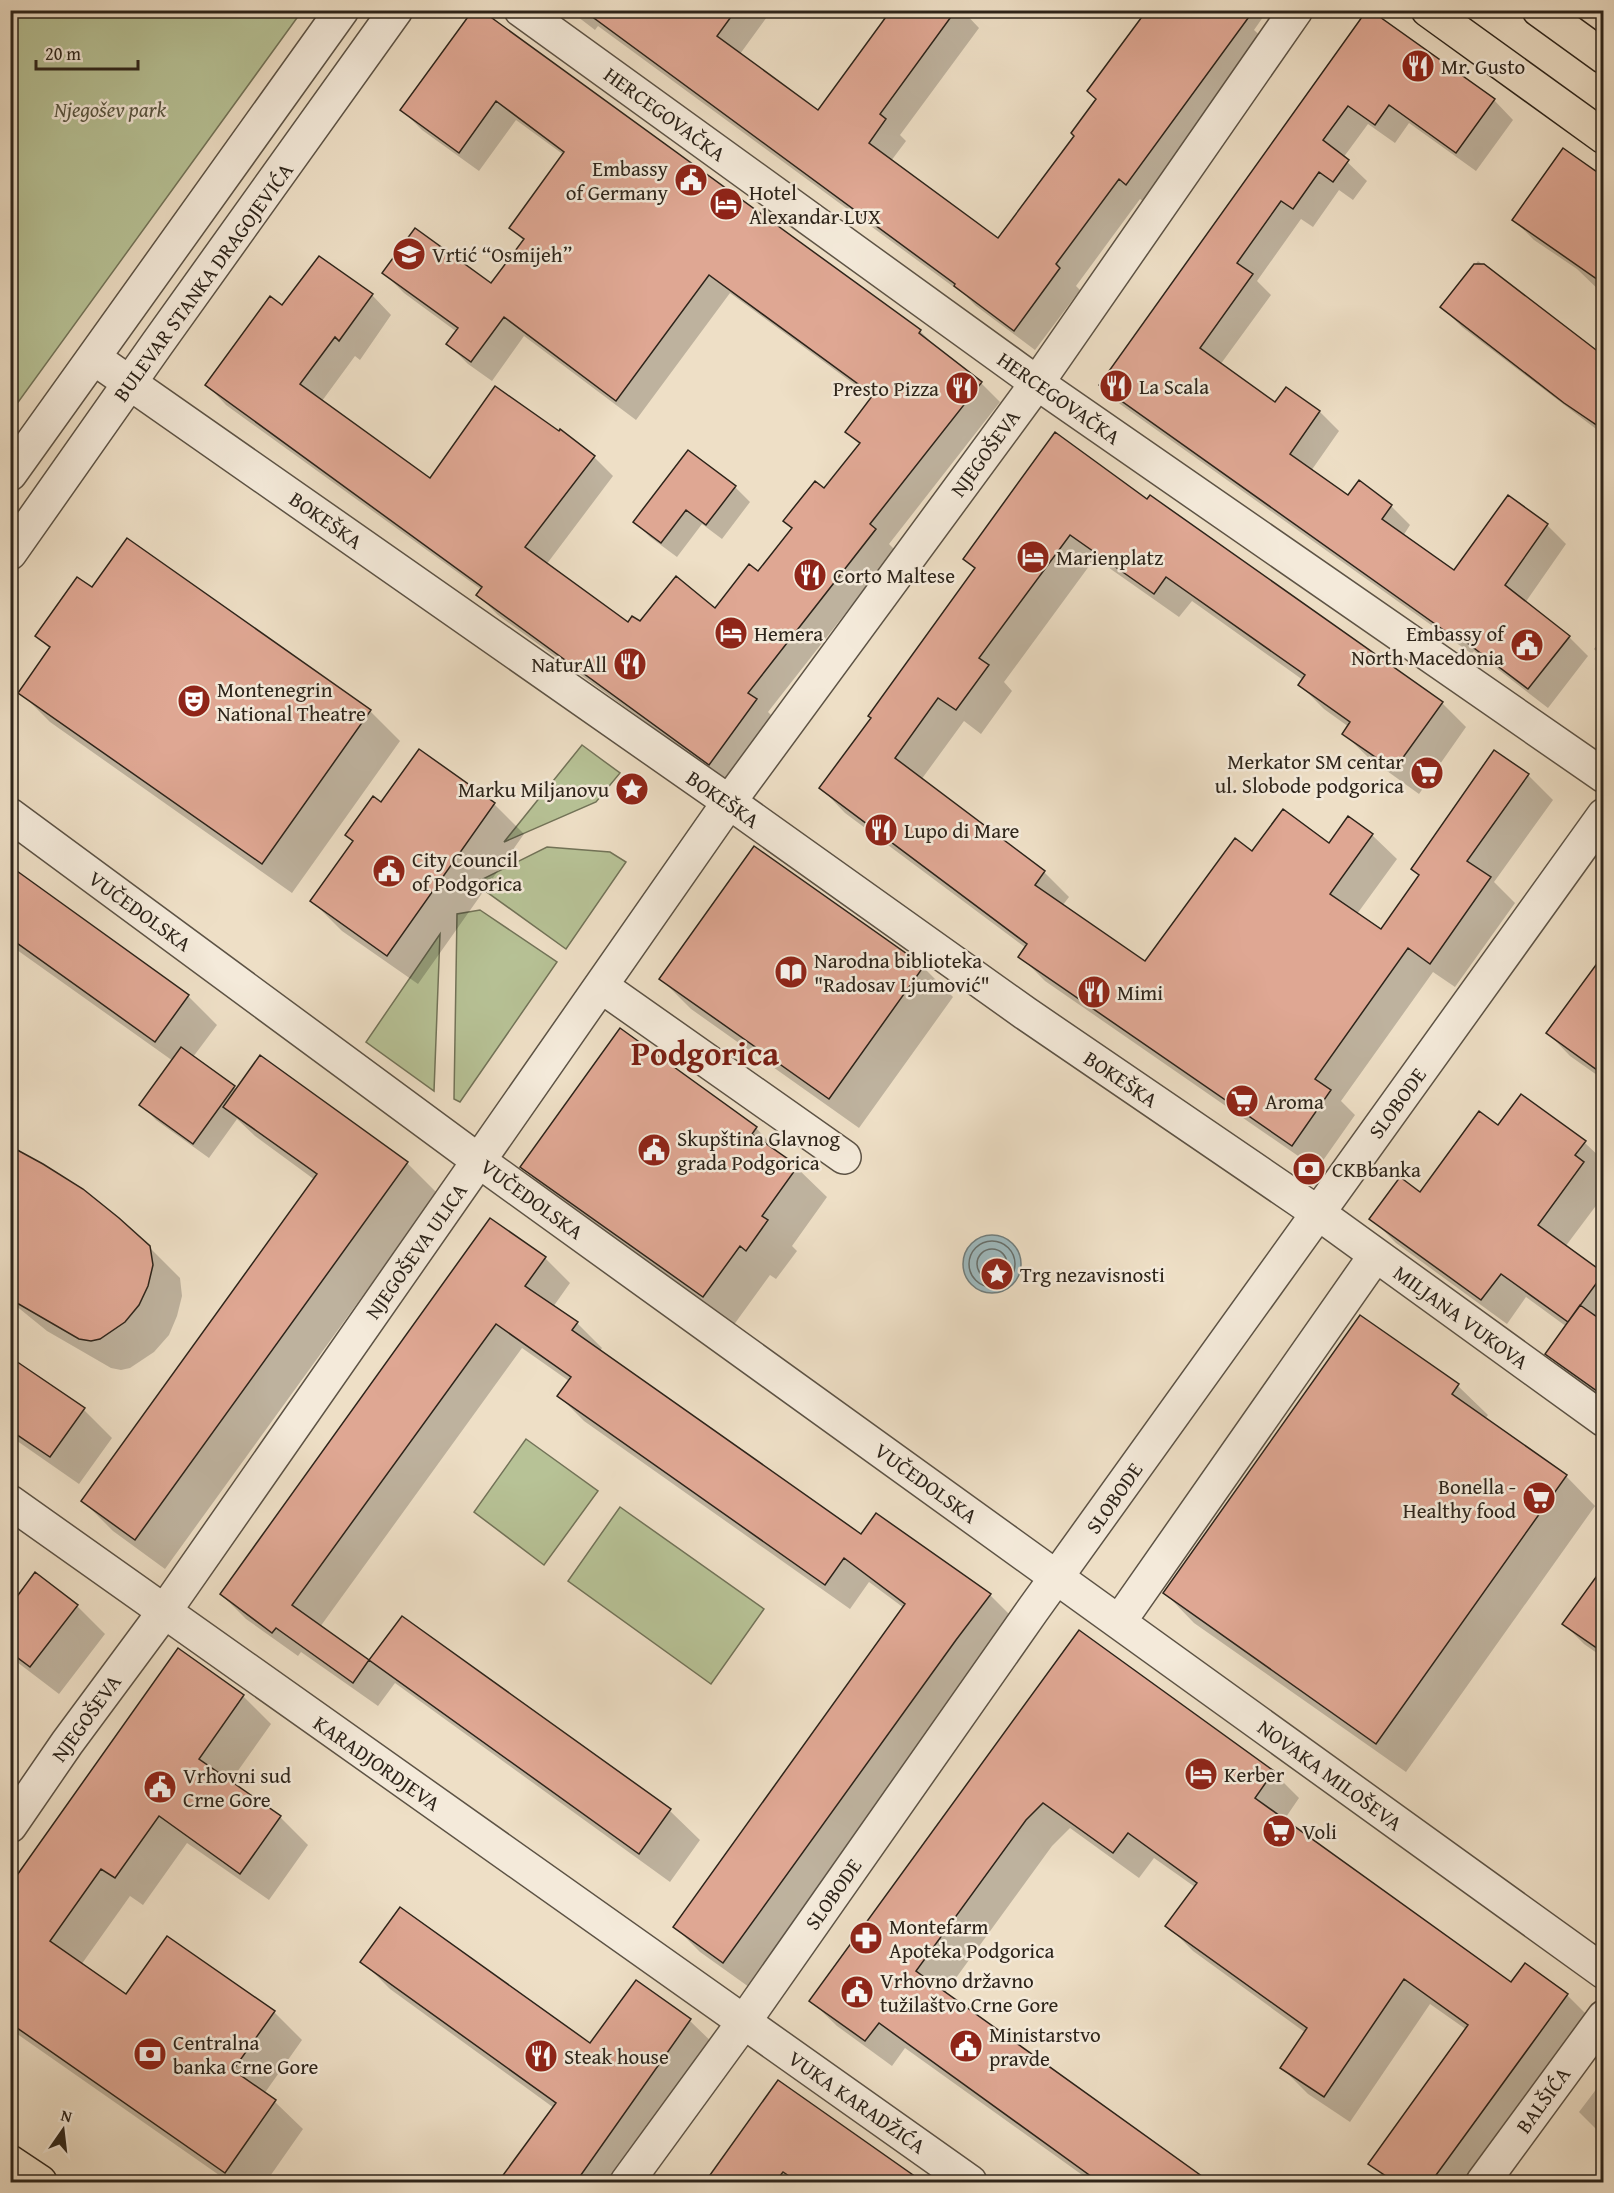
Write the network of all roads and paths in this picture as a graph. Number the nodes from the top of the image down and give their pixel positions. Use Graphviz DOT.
graph roads {
  1 [pos="342,10"];
  2 [pos="396,10"];
  3 [pos="521,10"];
  4 [pos="1296,10"];
  5 [pos="1428,10"];
  6 [pos="1539,10"];
  7 [pos="1604,57"];
  8 [pos="1604,137"];
  9 [pos="94,358"];
  10 [pos="130,382"];
  11 [pos="1037,383"];
  12 [pos="10,474"];
  13 [pos="10,553"];
  14 [pos="1604,776"];
  15 [pos="729,802"];
  16 [pos="10,815"];
  17 [pos="1604,815"];
  18 [pos="601,986"];
  19 [pos="844,1157"];
  20 [pos="479,1161"];
  21 [pos="1318,1214"];
  22 [pos="1375,1256"];
  23 [pos="1604,1420"];
  24 [pos="10,1502"];
  25 [pos="1057,1578"];
  26 [pos="164,1612"];
  27 [pos="1119,1622"];
  28 [pos="10,1826"];
  29 [pos="1604,1972"];
  30 [pos="1604,2017"];
  31 [pos="743,2023"];
  32 [pos="10,2162"];
  33 [pos="40,2182"];
  34 [pos="627,2182"];
  35 [pos="970,2182"];
  36 [pos="1483,2182"];
  1 -- 9 [label="street, BULEVAR STANKA DRAGOJEVIĆA"];
  2 -- 10 [label="street, BULEVAR STANKA DRAGOJEVIĆA"];
  3 -- 11 [label="street, HERCEGOVAČKA"];
  4 -- 11 [label="street, NJEGOŠEVA"];
  5 -- 8 [label="main road"];
  6 -- 7 [label="main road"];
  9 -- 10 [label="street, BOKEŠKA"];
  9 -- 12 [label="street, BULEVAR STANKA DRAGOJEVIĆA"];
  10 -- 13 [label="street, BULEVAR STANKA DRAGOJEVIĆA"];
  10 -- 15 [label="street, BOKEŠKA"];
  11 -- 14 [label="street, HERCEGOVAČKA"];
  11 -- 15 [label="street, NJEGOŠEVA"];
  15 -- 18 [label="street, NJEGOŠEVA ULICA"];
  15 -- 21 [label="street, BOKEŠKA"];
  16 -- 20 [label="street, VUČEDOLSKA"];
  17 -- 21 [label="street, SLOBODE"];
  18 -- 19 [label="street"];
  18 -- 20 [label="street, NJEGOŠEVA ULICA"];
  20 -- 25 [label="street, VUČEDOLSKA"];
  20 -- 26 [label="street, NJEGOŠEVA ULICA"];
  21 -- 22 [label="street, MILJANA VUKOVA"];
  21 -- 25 [label="street, SLOBODE"];
  22 -- 23 [label="street, MILJANA VUKOVA"];
  22 -- 27 [label="street"];
  24 -- 26 [label="street, KARADJORDJEVA"];
  25 -- 27 [label="street, NOVAKA MILOŠEVA"];
  25 -- 31 [label="street, SLOBODE"];
  26 -- 28 [label="street, NJEGOŠEVA"];
  26 -- 31 [label="street, KARADJORDJEVA"];
  27 -- 29 [label="street, NOVAKA MILOŠEVA"];
  30 -- 36 [label="street, BALŠIĆA"];
  31 -- 34 [label="street, SLOBODE"];
  31 -- 35 [label="street, VUKA KARADŽIĆA"];
  32 -- 33 [label="main road"];
}
